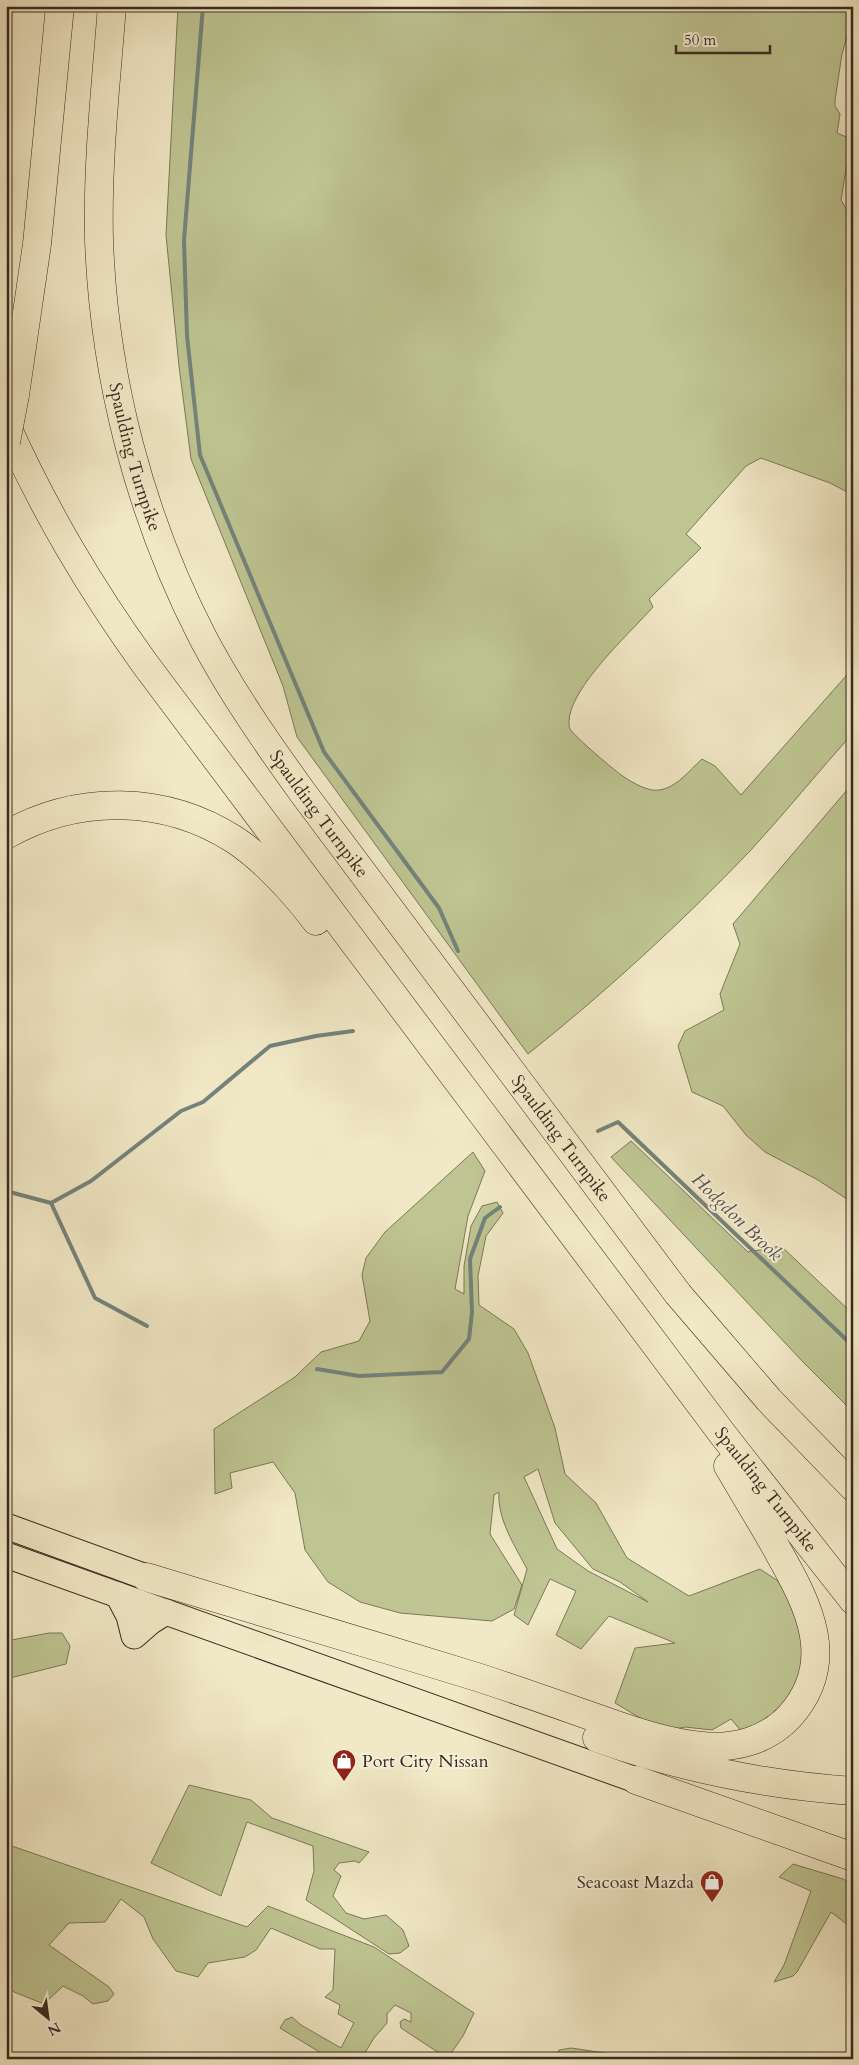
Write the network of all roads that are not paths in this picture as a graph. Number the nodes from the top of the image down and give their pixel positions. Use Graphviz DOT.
graph roads {
  1 [pos="60,6"];
  2 [pos="112,6"];
  3 [pos="6,425"];
  4 [pos="6,442"];
  5 [pos="6,835"];
  6 [pos="588,1254"];
  7 [pos="662,1352"];
  8 [pos="853,1488"];
  9 [pos="6,1526"];
  10 [pos="6,1555"];
  11 [pos="6,1570"];
  12 [pos="55,1572"];
  13 [pos="146,1577"];
  14 [pos="118,1595"];
  15 [pos="853,1600"];
  16 [pos="166,1612"];
  17 [pos="636,1780"];
  18 [pos="853,1791"];
  19 [pos="853,1857"];
  1 -- 4 [label="highway, bridge"];
  2 -- 8 [label="highway, Spaulding Turnpike"];
  3 -- 6 [label="highway, Spaulding Turnpike"];
  5 -- 6 [label="highway"];
  6 -- 7 [label="highway, Spaulding Turnpike"];
  7 -- 13 [label="highway"];
  7 -- 15 [label="highway, Spaulding Turnpike"];
  9 -- 13 [label="highway"];
  10 -- 12 [label="highway"];
  11 -- 12 [label="highway"];
  12 -- 14 [label="highway"];
  13 -- 18 [label="highway"];
  14 -- 16 [label="highway"];
  14 -- 16 [label="highway"];
  16 -- 17 [label="highway"];
  17 -- 19 [label="highway"];
}
